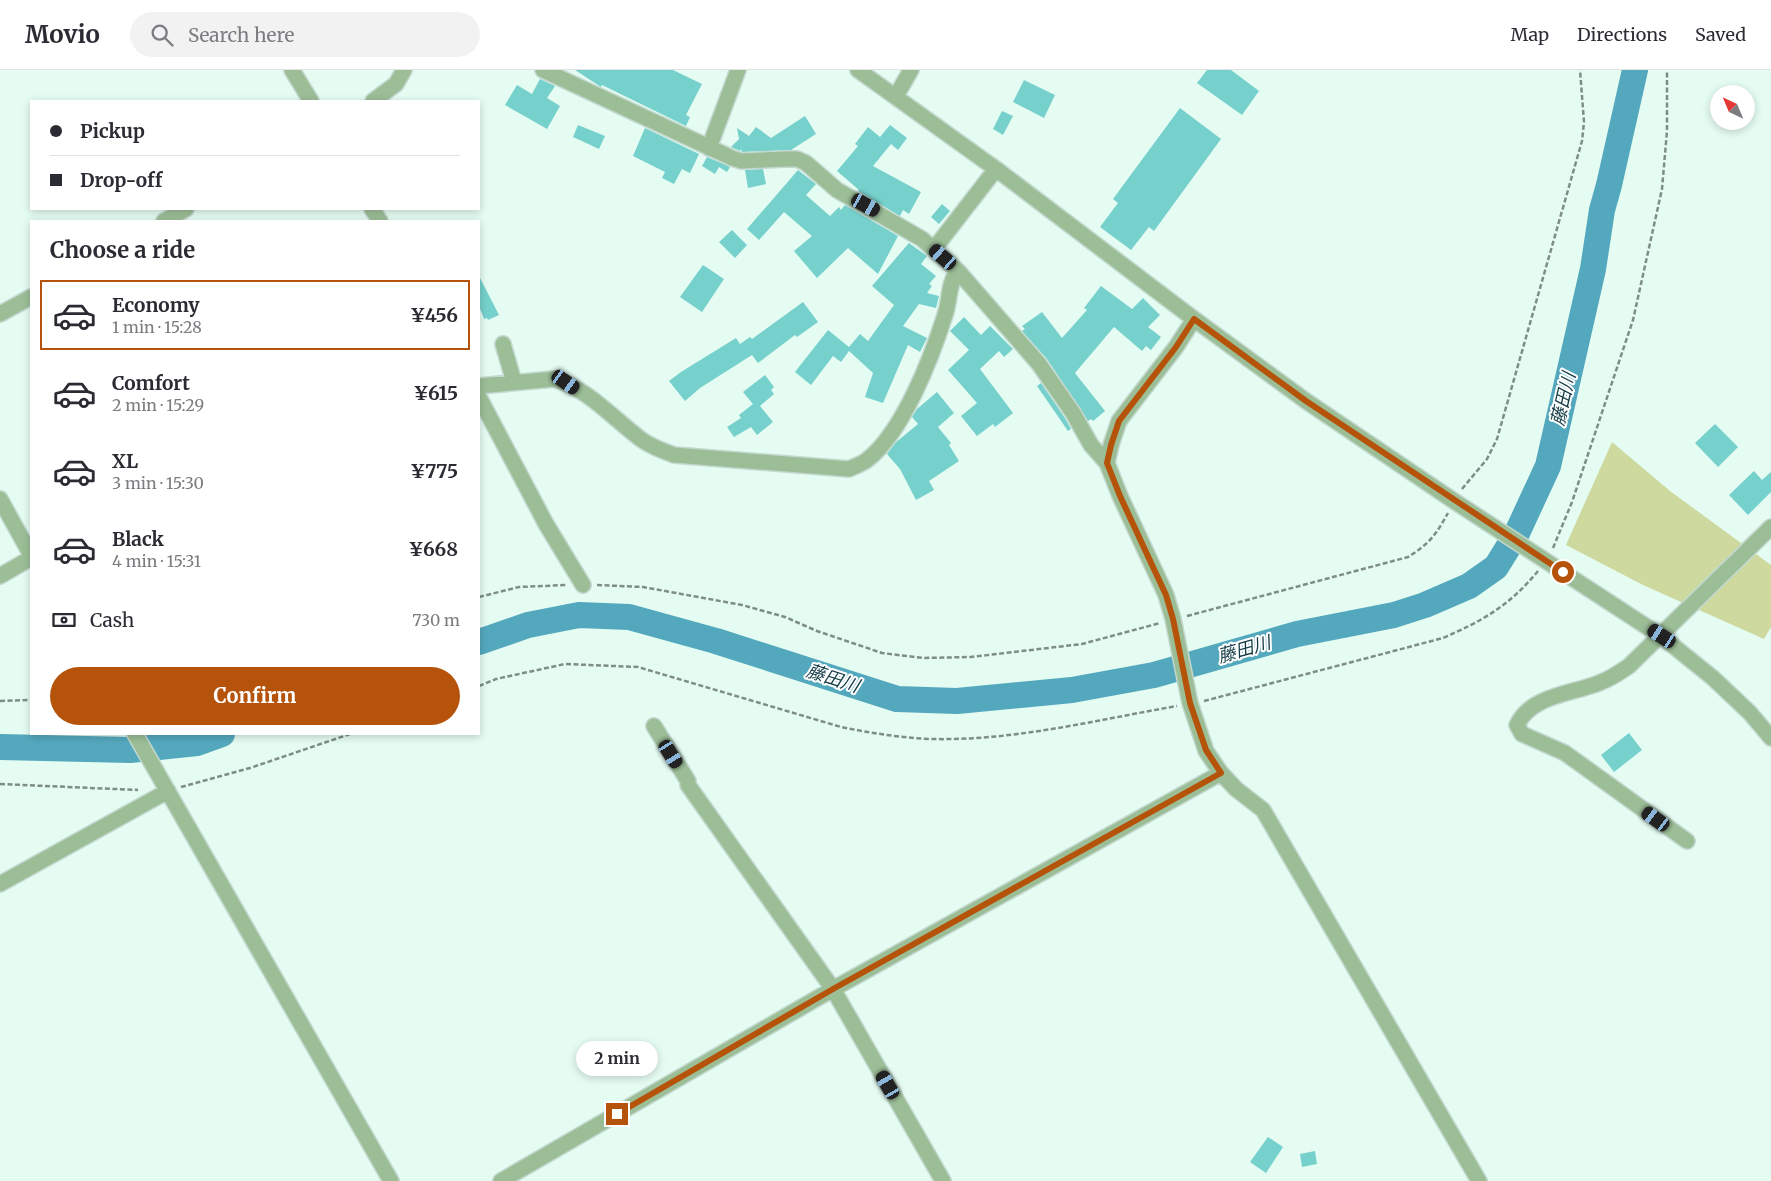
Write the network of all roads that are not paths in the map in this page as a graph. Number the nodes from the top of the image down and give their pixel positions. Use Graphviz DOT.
graph roads {
  1 [pos="292,70"];
  2 [pos="404,70"];
  3 [pos="543,70"];
  4 [pos="738,70"];
  5 [pos="858,70"];
  6 [pos="911,70"];
  7 [pos="896,96"];
  8 [pos="310,100"];
  9 [pos="374,100"];
  10 [pos="709,148"];
  11 [pos="996,169"];
  12 [pos="184,210"];
  13 [pos="166,220"];
  14 [pos="934,249"];
  15 [pos="958,271"];
  16 [pos="30,298"];
  17 [pos="0,314"];
  18 [pos="1194,319"];
  19 [pos="502,344"];
  20 [pos="514,382"];
  21 [pos="480,386"];
  22 [pos="480,399"];
  23 [pos="1107,463"];
  24 [pos="0,499"];
  25 [pos="1771,527"];
  26 [pos="30,554"];
  27 [pos="30,557"];
  28 [pos="0,576"];
  29 [pos="583,584"];
  30 [pos="1662,636"];
  31 [pos="654,726"];
  32 [pos="136,735"];
  33 [pos="1771,738"];
  34 [pos="1221,773"];
  35 [pos="165,785"];
  36 [pos="1687,841"];
  37 [pos="0,884"];
  38 [pos="833,989"];
  39 [pos="391,1181"];
  40 [pos="501,1181"];
  41 [pos="943,1181"];
  42 [pos="1478,1181"];
  1 -- 8 [label="street"];
  2 -- 9 [label="street"];
  3 -- 10 [label="street"];
  4 -- 10 [label="street"];
  5 -- 7 [label="street"];
  6 -- 7 [label="street"];
  7 -- 11 [label="street"];
  10 -- 14 [label="street"];
  11 -- 14 [label="street"];
  11 -- 18 [label="street"];
  12 -- 13 [label="street"];
  14 -- 15 [label="street"];
  15 -- 20 [label="street"];
  15 -- 23 [label="street"];
  16 -- 17 [label="street"];
  18 -- 23 [label="street"];
  18 -- 30 [label="street"];
  19 -- 20 [label="street"];
  20 -- 21 [label="street"];
  22 -- 29 [label="street"];
  23 -- 34 [label="street"];
  24 -- 26 [label="street"];
  25 -- 30 [label="street"];
  27 -- 28 [label="street"];
  30 -- 33 [label="street"];
  30 -- 36 [label="street"];
  31 -- 38 [label="street"];
  32 -- 35 [label="street"];
  34 -- 38 [label="street"];
  34 -- 42 [label="street"];
  35 -- 37 [label="street"];
  35 -- 39 [label="street"];
  38 -- 40 [label="street"];
  38 -- 41 [label="street"];
}
